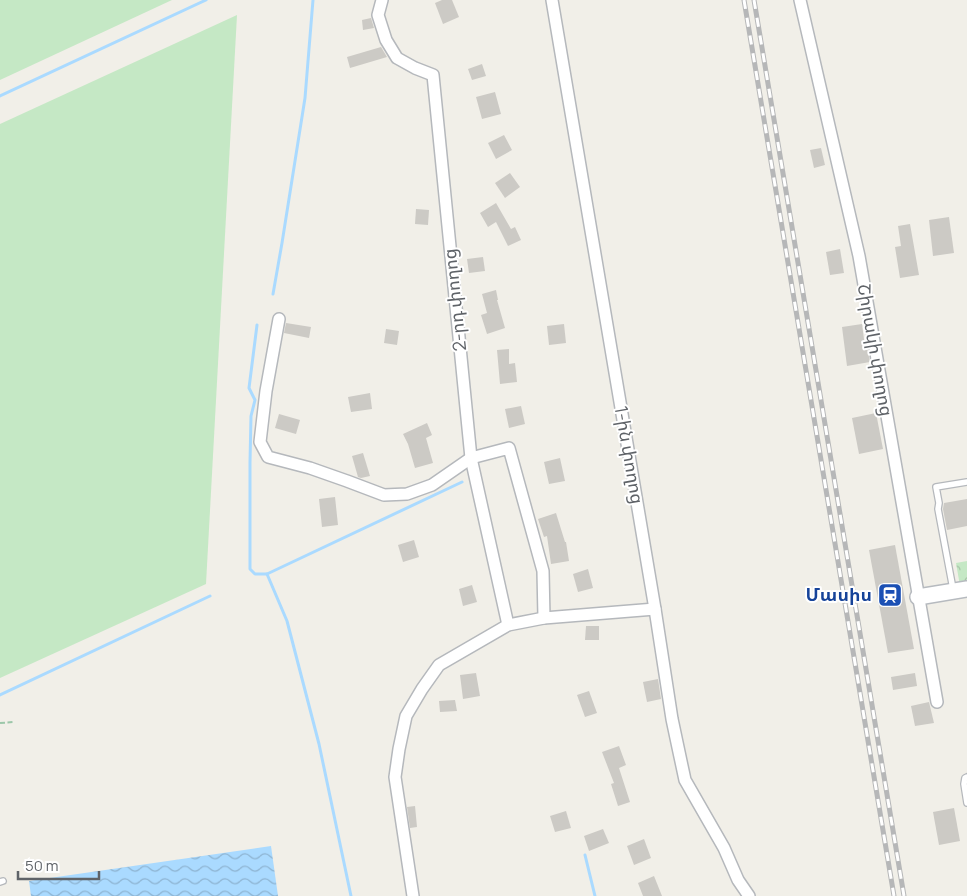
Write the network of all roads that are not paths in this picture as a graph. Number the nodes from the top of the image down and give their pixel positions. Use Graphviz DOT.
graph roads {
  1 [pos="382,0"];
  2 [pos="552,0"];
  3 [pos="800,0"];
  4 [pos="280,320"];
  5 [pos="471,458"];
  6 [pos="967,482"];
  7 [pos="960,590"];
  8 [pos="918,597"];
  9 [pos="655,609"];
  10 [pos="544,618"];
  11 [pos="508,625"];
  12 [pos="937,702"];
  13 [pos="967,777"];
  14 [pos="967,803"];
  15 [pos="413,896"];
  16 [pos="749,896"];
  1 -- 5 [label="street, 2-րդ փողոց"];
  2 -- 9 [label="street, 1-ին փողոց"];
  3 -- 8 [label="street, Շիրակի փողոց"];
  4 -- 5 [label="street"];
  5 -- 10 [label="street"];
  5 -- 11 [label="street, 2-րդ փողոց"];
  6 -- 7 [label="lane"];
  7 -- 8 [label="main road"];
  8 -- 12 [label="street, Շիրակի փողոց"];
  9 -- 10 [label="street"];
  9 -- 16 [label="street, 1-ին փողոց"];
  10 -- 11 [label="street"];
  11 -- 15 [label="street"];
  13 -- 14 [label="lane"];
}
